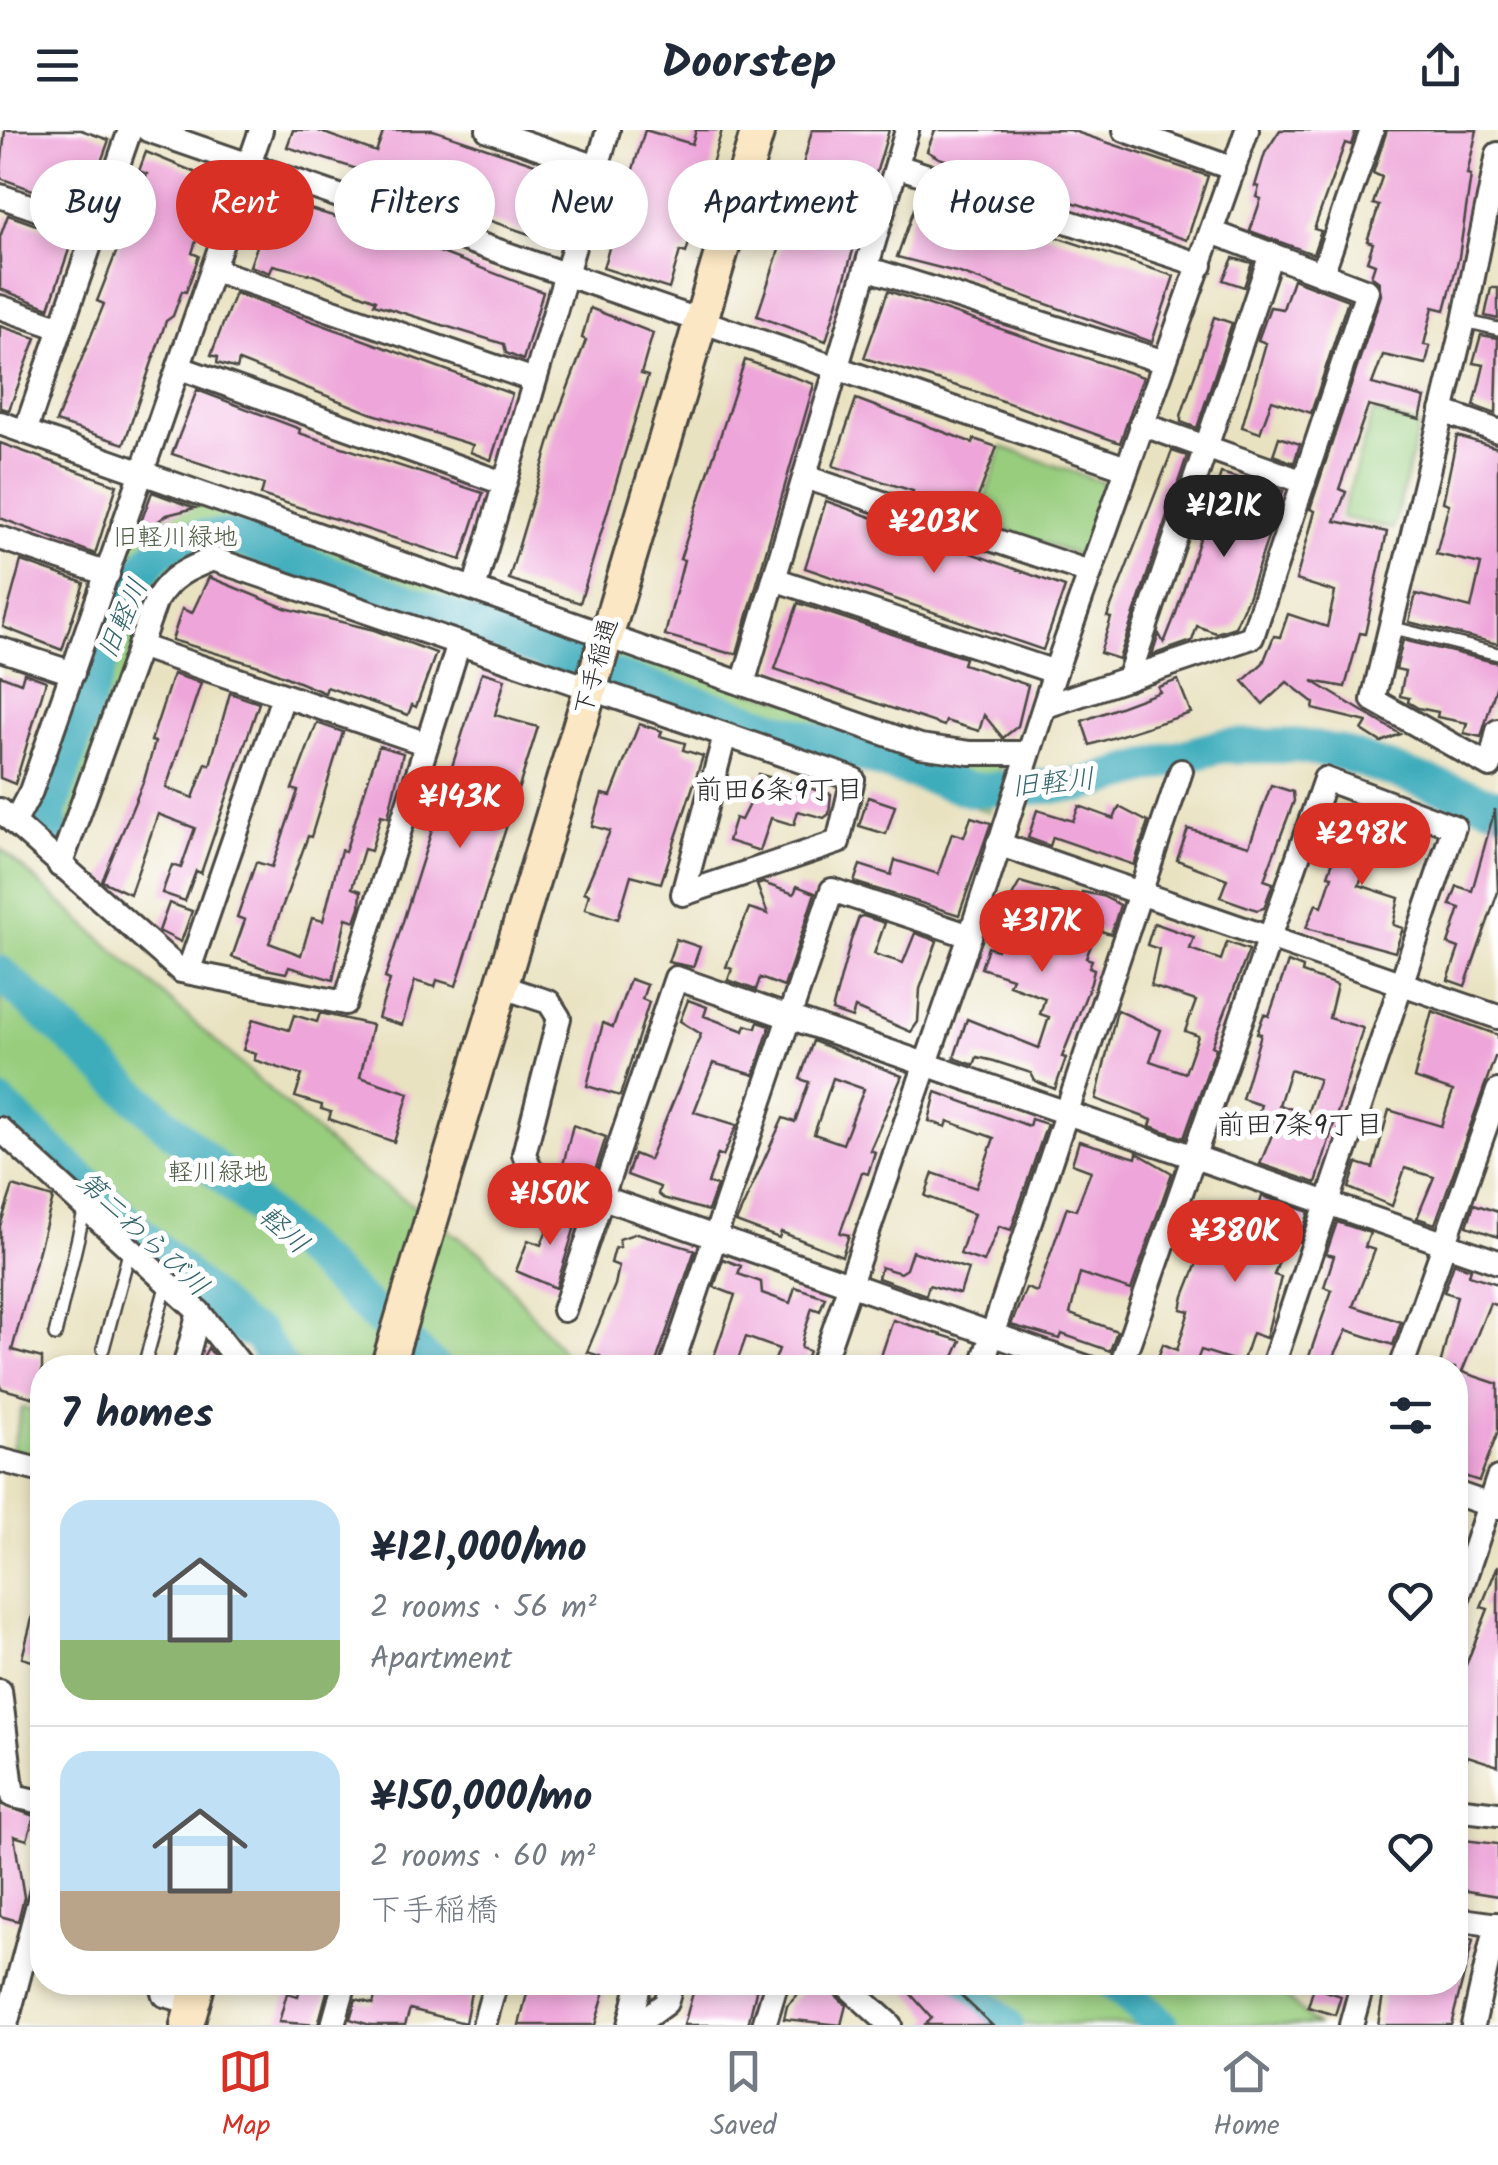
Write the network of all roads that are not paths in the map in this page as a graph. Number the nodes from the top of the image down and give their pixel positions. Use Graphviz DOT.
graph roads {
  1 [pos="130,130"];
  2 [pos="148,130"];
  3 [pos="261,130"];
  4 [pos="488,130"];
  5 [pos="608,130"];
  6 [pos="758,130"];
  7 [pos="908,130"];
  8 [pos="1125,130"];
  9 [pos="1247,130"];
  10 [pos="1372,130"];
  11 [pos="1498,154"];
  12 [pos="120,160"];
  13 [pos="234,160"];
  14 [pos="253,160"];
  15 [pos="576,160"];
  16 [pos="599,160"];
  17 [pos="897,166"];
  18 [pos="1234,169"];
  19 [pos="314,188"];
  20 [pos="0,196"];
  21 [pos="30,206"];
  22 [pos="1212,232"];
  23 [pos="89,250"];
  24 [pos="221,250"];
  25 [pos="573,250"];
  26 [pos="1271,254"];
  27 [pos="1201,265"];
  28 [pos="866,268"];
  29 [pos="214,270"];
  30 [pos="1322,274"];
  31 [pos="565,276"];
  32 [pos="0,307"];
  33 [pos="1464,320"];
  34 [pos="698,322"];
  35 [pos="62,328"];
  36 [pos="1498,329"];
  37 [pos="1162,361"];
  38 [pos="837,367"];
  39 [pos="180,368"];
  40 [pos="534,380"];
  41 [pos="1442,412"];
  42 [pos="0,423"];
  43 [pos="1141,424"];
  44 [pos="1498,431"];
  45 [pos="26,432"];
  46 [pos="1206,446"];
  47 [pos="1126,468"];
  48 [pos="143,473"];
  49 [pos="805,477"];
  50 [pos="1304,482"];
  51 [pos="503,483"];
  52 [pos="0,538"];
  53 [pos="1090,572"];
  54 [pos="108,574"];
  55 [pos="774,578"];
  56 [pos="474,589"];
  57 [pos="1390,627"];
  58 [pos="606,635"];
  59 [pos="459,643"];
  60 [pos="139,646"];
  61 [pos="0,649"];
  62 [pos="1498,654"];
  63 [pos="1055,672"];
  64 [pos="73,673"];
  65 [pos="1128,679"];
  66 [pos="744,684"];
  67 [pos="590,688"];
  68 [pos="283,696"];
  69 [pos="1046,706"];
  70 [pos="1498,731"];
  71 [pos="725,735"];
  72 [pos="427,744"];
  73 [pos="1025,760"];
  74 [pos="1181,772"];
  75 [pos="7,816"];
  76 [pos="998,844"];
  77 [pos="60,866"];
  78 [pos="1140,893"];
  79 [pos="970,936"];
  80 [pos="1268,938"];
  81 [pos="188,972"];
  82 [pos="1402,984"];
  83 [pos="503,986"];
  84 [pos="792,1017"];
  85 [pos="1498,1017"];
  86 [pos="923,1065"];
  87 [pos="1498,1091"];
  88 [pos="1068,1114"];
  89 [pos="0,1129"];
  90 [pos="1195,1158"];
  91 [pos="599,1199"];
  92 [pos="1326,1203"];
  93 [pos="86,1208"];
  94 [pos="712,1238"];
  95 [pos="1444,1243"];
  96 [pos="130,1248"];
  97 [pos="1498,1262"];
  98 [pos="167,1283"];
  99 [pos="850,1285"];
  100 [pos="564,1310"];
  101 [pos="198,1312"];
  102 [pos="993,1334"];
  103 [pos="55,1335"];
  104 [pos="103,1349"];
  105 [pos="147,1355"];
  106 [pos="187,1355"];
  107 [pos="233,1355"];
  108 [pos="391,1355"];
  109 [pos="675,1355"];
  110 [pos="826,1355"];
  111 [pos="986,1355"];
  112 [pos="1053,1355"];
  113 [pos="1125,1355"];
  114 [pos="1276,1355"];
  115 [pos="1405,1355"];
  116 [pos="0,1460"];
  117 [pos="30,1468"];
  118 [pos="1498,1478"];
  119 [pos="1468,1497"];
  120 [pos="1493,1506"];
  121 [pos="1468,1572"];
  122 [pos="0,1690"];
  123 [pos="30,1800"];
  124 [pos="1468,1811"];
  125 [pos="1498,1814"];
  126 [pos="1468,1921"];
  127 [pos="1497,1924"];
  128 [pos="30,1934"];
  129 [pos="164,1995"];
  130 [pos="341,1995"];
  131 [pos="492,1995"];
  132 [pos="623,1995"];
  133 [pos="637,1995"];
  134 [pos="668,1995"];
  135 [pos="772,1995"];
  136 [pos="857,1995"];
  137 [pos="1358,1995"];
  138 [pos="193,2004"];
  139 [pos="6,2025"];
  140 [pos="332,2025"];
  141 [pos="484,2025"];
  142 [pos="630,2025"];
  143 [pos="764,2025"];
  144 [pos="890,2025"];
  145 [pos="1350,2025"];
  146 [pos="1473,2025"];
  1 -- 12 [label="street"];
  2 -- 13 [label="street"];
  3 -- 14 [label="street"];
  4 -- 15 [label="street"];
  5 -- 16 [label="street"];
  6 -- 34 [label="main road, 下手稲通"];
  7 -- 17 [label="street"];
  8 -- 18 [label="street"];
  9 -- 18 [label="street"];
  10 -- 30 [label="street"];
  11 -- 33 [label="street"];
  17 -- 27 [label="street"];
  17 -- 28 [label="street"];
  18 -- 22 [label="street"];
  19 -- 31 [label="street"];
  20 -- 21 [label="street"];
  22 -- 26 [label="street"];
  22 -- 27 [label="street"];
  23 -- 35 [label="street"];
  24 -- 29 [label="street"];
  25 -- 31 [label="street"];
  26 -- 30 [label="street"];
  26 -- 46 [label="street"];
  27 -- 37 [label="street"];
  28 -- 37 [label="street"];
  28 -- 38 [label="street"];
  29 -- 39 [label="street"];
  29 -- 40 [label="street"];
  30 -- 50 [label="street"];
  31 -- 34 [label="street"];
  31 -- 40 [label="street"];
  32 -- 35 [label="street"];
  33 -- 36 [label="lane"];
  33 -- 41 [label="street"];
  34 -- 38 [label="street"];
  34 -- 58 [label="main road, 下手稲通"];
  35 -- 45 [label="street"];
  37 -- 43 [label="street"];
  38 -- 47 [label="street"];
  38 -- 49 [label="street"];
  39 -- 48 [label="street"];
  39 -- 51 [label="street"];
  40 -- 51 [label="street"];
  41 -- 44 [label="street"];
  41 -- 57 [label="street"];
  42 -- 45 [label="street"];
  43 -- 46 [label="street"];
  43 -- 47 [label="street"];
  45 -- 48 [label="street"];
  46 -- 50 [label="street"];
  46 -- 65 [label="street"];
  47 -- 53 [label="street"];
  48 -- 54 [label="street"];
  48 -- 56 [label="street"];
  49 -- 53 [label="street"];
  49 -- 55 [label="street"];
  50 -- 65 [label="street"];
  51 -- 56 [label="street"];
  52 -- 54 [label="street"];
  53 -- 63 [label="street"];
  54 -- 64 [label="street"];
  55 -- 63 [label="street"];
  55 -- 66 [label="street"];
  56 -- 58 [label="street"];
  57 -- 62 [label="lane"];
  57 -- 70 [label="street"];
  58 -- 66 [label="street"];
  58 -- 67 [label="main road, 下手稲通"];
  59 -- 60 [label="street"];
  59 -- 67 [label="street"];
  59 -- 72 [label="street"];
  60 -- 68 [label="street"];
  60 -- 77 [label="street"];
  61 -- 64 [label="street"];
  63 -- 69 [label="street"];
  64 -- 75 [label="street"];
  65 -- 69 [label="street"];
  66 -- 73 [label="street"];
  67 -- 71 [label="street"];
  67 -- 83 [label="main road, 下手稲通"];
  68 -- 72 [label="street"];
  68 -- 81 [label="street"];
  69 -- 73 [label="street"];
  71 -- 71 [label="street"];
  72 -- 81 [label="street"];
  73 -- 76 [label="street"];
  74 -- 78 [label="street"];
  75 -- 77 [label="street"];
  76 -- 78 [label="street"];
  76 -- 79 [label="street"];
  77 -- 81 [label="street"];
  78 -- 80 [label="street"];
  78 -- 88 [label="street"];
  79 -- 84 [label="street"];
  79 -- 86 [label="street"];
  80 -- 82 [label="street"];
  80 -- 82 [label="street"];
  80 -- 90 [label="street"];
  82 -- 85 [label="street"];
  82 -- 92 [label="street"];
  83 -- 91 [label="street"];
  83 -- 108 [label="main road, 下手稲通"];
  84 -- 86 [label="street"];
  84 -- 91 [label="street"];
  84 -- 94 [label="street"];
  86 -- 88 [label="street"];
  86 -- 99 [label="street"];
  87 -- 95 [label="street"];
  88 -- 90 [label="street"];
  88 -- 102 [label="street"];
  89 -- 93 [label="street"];
  90 -- 92 [label="street"];
  90 -- 113 [label="street"];
  91 -- 94 [label="street"];
  91 -- 100 [label="street"];
  92 -- 95 [label="street"];
  92 -- 114 [label="street"];
  93 -- 96 [label="street"];
  93 -- 103 [label="lane"];
  94 -- 99 [label="street"];
  94 -- 109 [label="street"];
  95 -- 97 [label="street"];
  95 -- 115 [label="street"];
  96 -- 98 [label="street"];
  96 -- 104 [label="lane"];
  98 -- 101 [label="street"];
  98 -- 105 [label="lane"];
  99 -- 102 [label="street"];
  99 -- 110 [label="street"];
  101 -- 106 [label="street"];
  101 -- 107 [label="street"];
  102 -- 111 [label="street"];
  102 -- 112 [label="street"];
  116 -- 117 [label="street"];
  118 -- 120 [label="street"];
  119 -- 120 [label="street"];
  120 -- 121 [label="street"];
  122 -- 123 [label="street"];
  124 -- 125 [label="street"];
  126 -- 127 [label="street"];
  127 -- 146 [label="street"];
  128 -- 139 [label="street"];
  129 -- 138 [label="street"];
  130 -- 140 [label="street"];
  131 -- 141 [label="street"];
  132 -- 142 [label="street"];
  133 -- 142 [label="street"];
  134 -- 142 [label="street"];
  135 -- 143 [label="street"];
  136 -- 144 [label="street"];
  137 -- 145 [label="street"];
}
